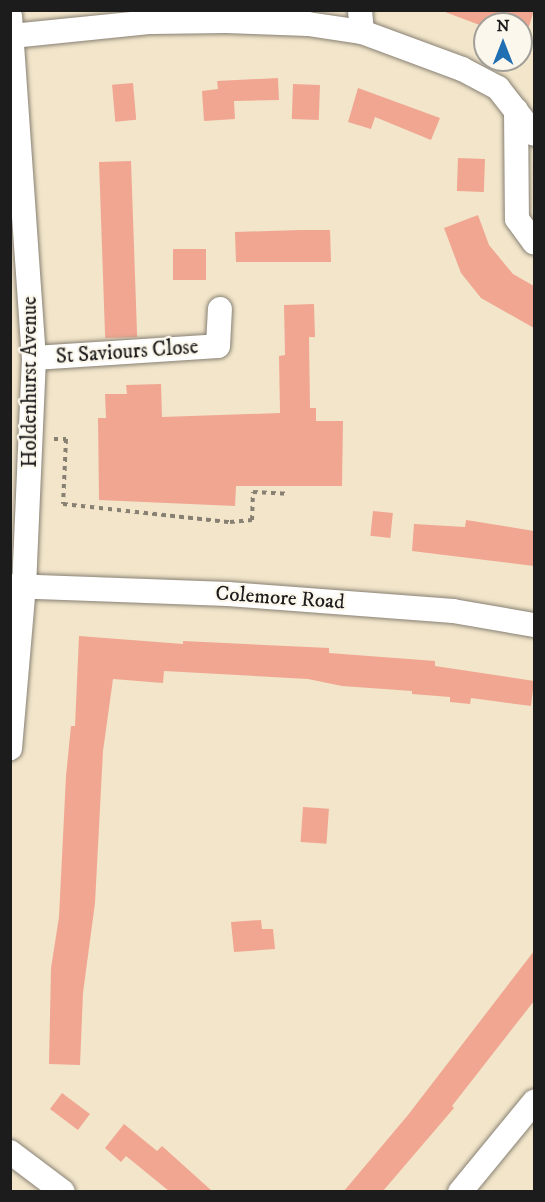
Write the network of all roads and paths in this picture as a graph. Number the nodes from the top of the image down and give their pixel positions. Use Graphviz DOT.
graph roads {
  1 [pos="361,21"];
  2 [pos="11,26"];
  3 [pos="516,110"];
  4 [pos="534,134"];
  5 [pos="17,205"];
  6 [pos="534,242"];
  7 [pos="220,309"];
  8 [pos="34,358"];
  9 [pos="32,438"];
  10 [pos="287,494"];
  11 [pos="17,586"];
  12 [pos="534,625"];
  13 [pos="10,748"];
  14 [pos="534,1102"];
  15 [pos="10,1152"];
  16 [pos="63,1191"];
  17 [pos="460,1191"];
  1 -- 2 [label="street"];
  1 -- 3 [label="street"];
  2 -- 5 [label="street, Holdenhurst Avenue"];
  3 -- 4 [label="street"];
  3 -- 6 [label="street"];
  5 -- 8 [label="street, Holdenhurst Avenue"];
  7 -- 8 [label="street, St Saviours Close"];
  8 -- 9 [label="street, Holdenhurst Avenue"];
  9 -- 10 [label="path"];
  9 -- 11 [label="street, Holdenhurst Avenue"];
  11 -- 12 [label="street, Colemore Road"];
  11 -- 13 [label="street, Holdenhurst Avenue"];
  14 -- 17 [label="street"];
  15 -- 16 [label="street"];
}
